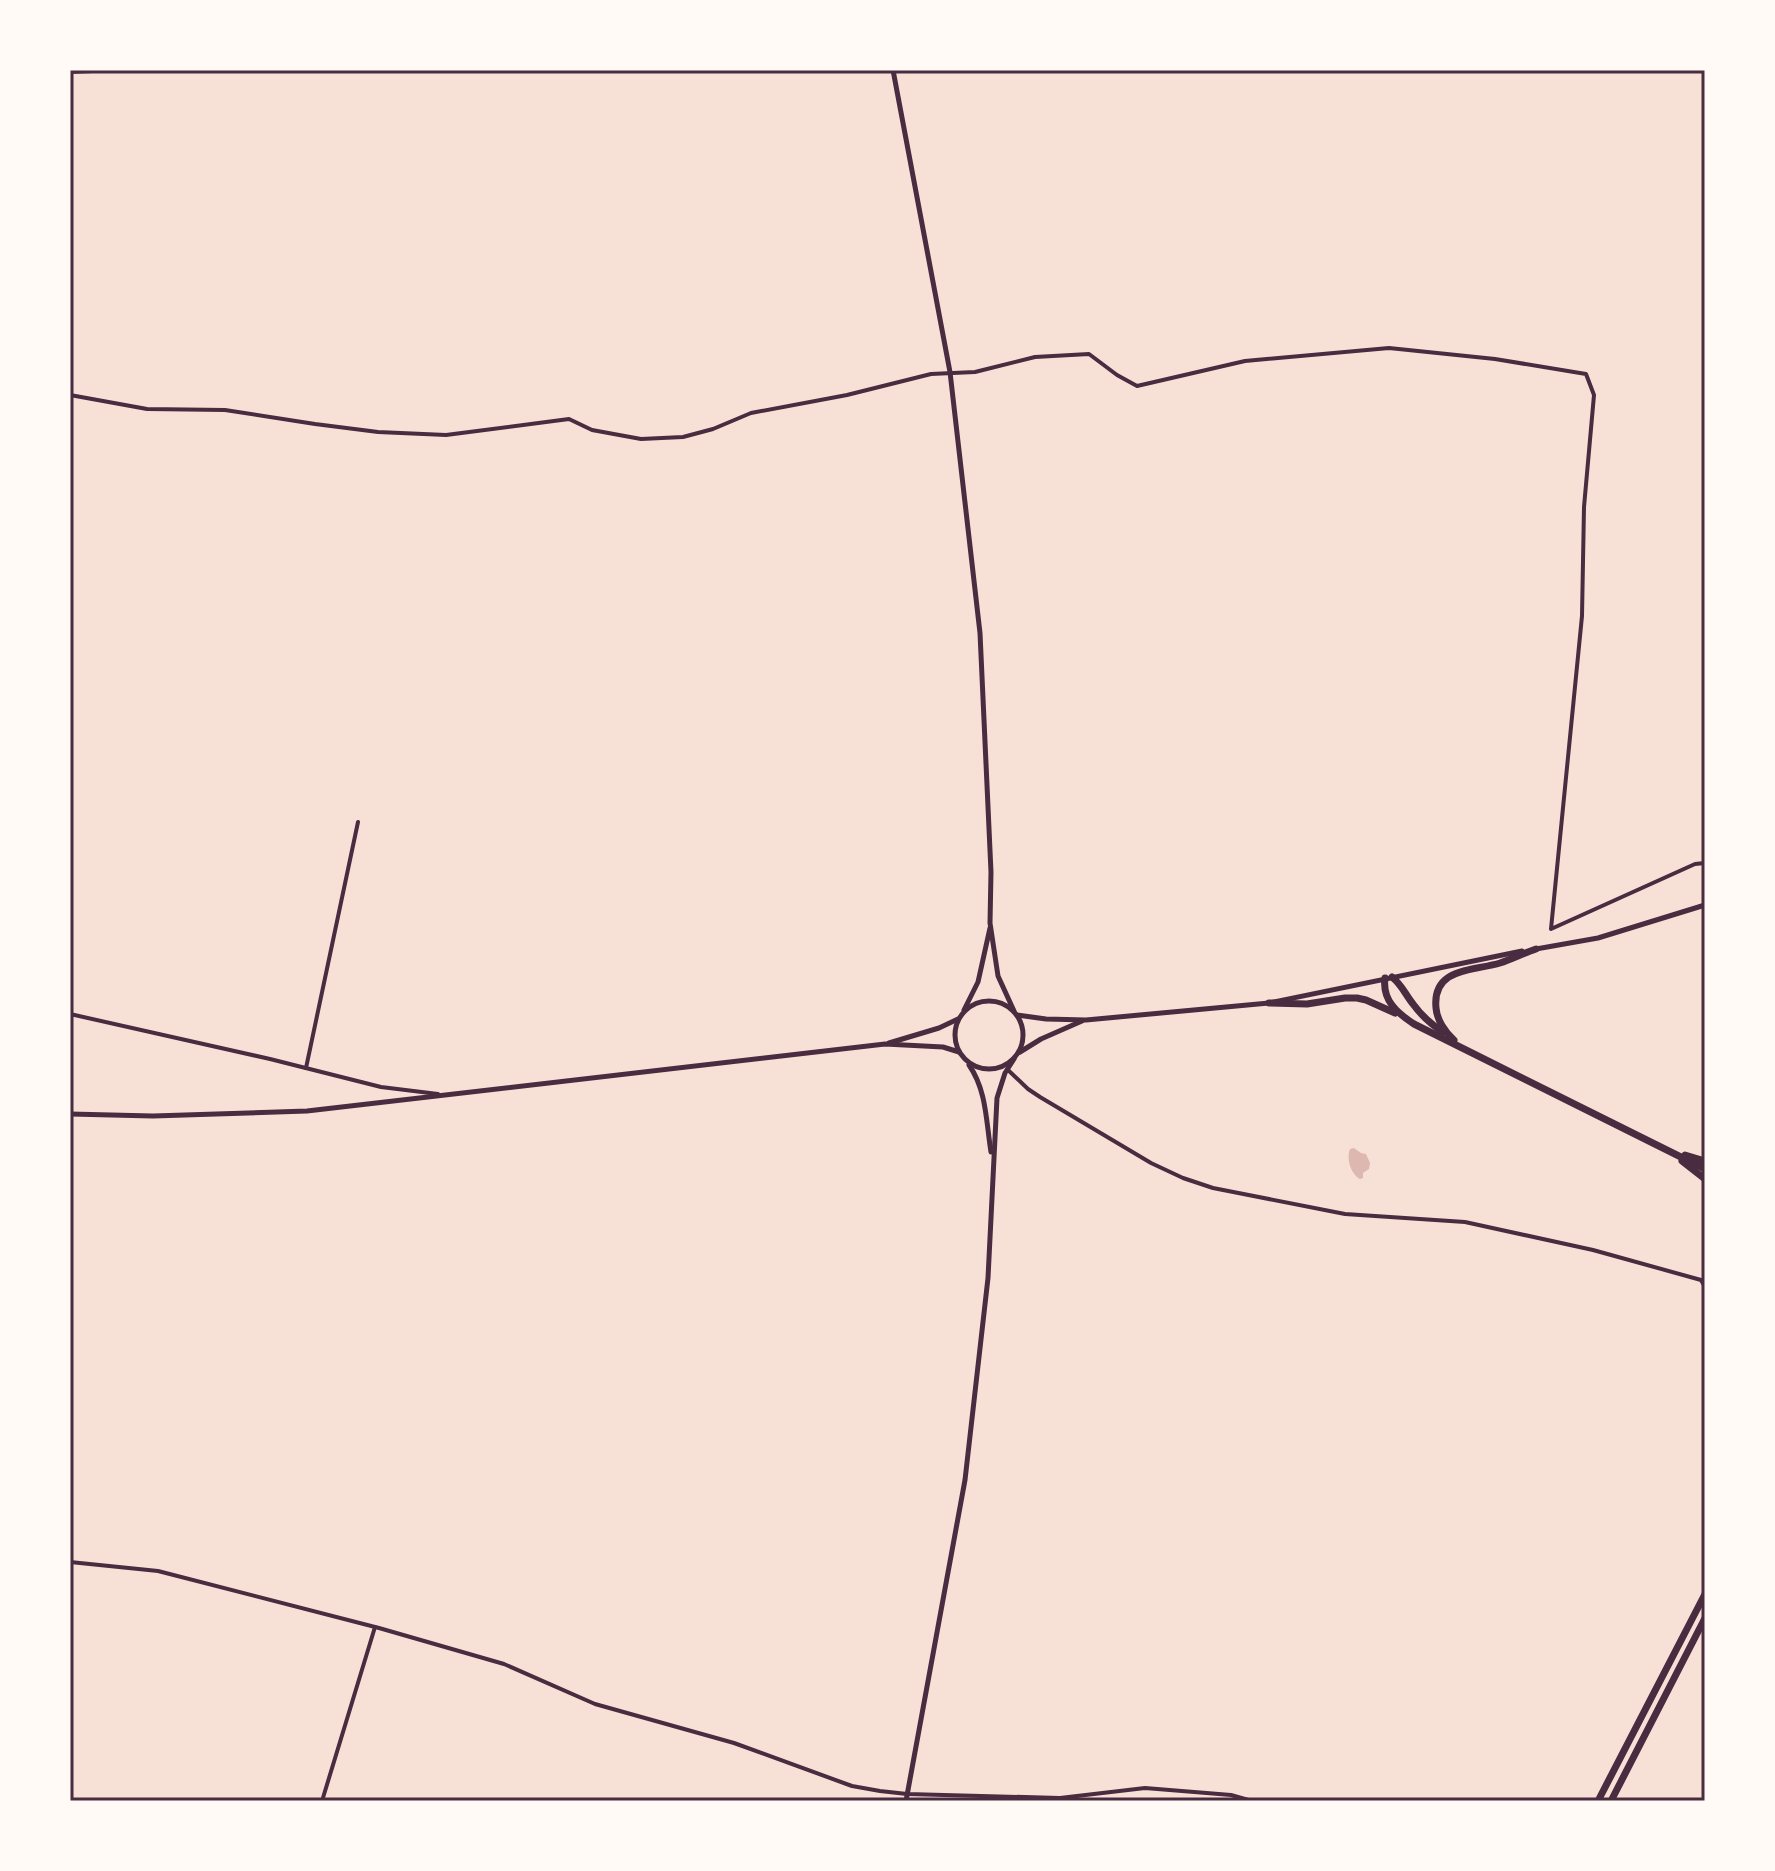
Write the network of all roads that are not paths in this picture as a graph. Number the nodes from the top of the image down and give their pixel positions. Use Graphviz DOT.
graph roads {
  1 [pos="116,70"];
  2 [pos="893,70"];
  3 [pos="70,72"];
  4 [pos="950,372"];
  5 [pos="70,395"];
  6 [pos="358,822"];
  7 [pos="1705,863"];
  8 [pos="1705,905"];
  9 [pos="990,923"];
  10 [pos="1536,949"];
  11 [pos="1388,978"];
  12 [pos="1269,1003"];
  13 [pos="1016,1013"];
  14 [pos="70,1014"];
  15 [pos="961,1016"];
  16 [pos="1404,1018"];
  17 [pos="1086,1020"];
  18 [pos="1448,1035"];
  19 [pos="885,1044"];
  20 [pos="1466,1048"];
  21 [pos="959,1052"];
  22 [pos="1020,1052"];
  23 [pos="1014,1059"];
  24 [pos="966,1061"];
  25 [pos="306,1068"];
  26 [pos="1008,1070"];
  27 [pos="444,1095"];
  28 [pos="70,1114"];
  29 [pos="1668,1150"];
  30 [pos="993,1161"];
  31 [pos="1705,1161"];
  32 [pos="1705,1169"];
  33 [pos="1705,1179"];
  34 [pos="1705,1287"];
  35 [pos="70,1562"];
  36 [pos="1705,1594"];
  37 [pos="1705,1618"];
  38 [pos="375,1627"];
  39 [pos="907,1798"];
  40 [pos="322,1801"];
  41 [pos="1252,1801"];
  42 [pos="1598,1801"];
  43 [pos="1611,1801"];
  1 -- 3 [label="street"];
  2 -- 4 [label="main road"];
  4 -- 5 [label="street"];
  4 -- 7 [label="street"];
  4 -- 9 [label="main road"];
  6 -- 25 [label="street"];
  8 -- 10 [label="main road"];
  9 -- 13 [label="main road"];
  9 -- 15 [label="main road"];
  10 -- 11 [label="main road"];
  10 -- 18 [label="highway"];
  11 -- 12 [label="main road"];
  11 -- 16 [label="highway"];
  11 -- 18 [label="highway"];
  12 -- 16 [label="highway"];
  12 -- 17 [label="main road"];
  13 -- 15 [label="main road"];
  13 -- 17 [label="main road"];
  13 -- 22 [label="main road"];
  14 -- 25 [label="street"];
  15 -- 19 [label="main road"];
  15 -- 21 [label="main road"];
  16 -- 20 [label="highway"];
  17 -- 22 [label="main road"];
  18 -- 20 [label="highway"];
  19 -- 21 [label="main road"];
  19 -- 27 [label="main road"];
  20 -- 29 [label="highway"];
  21 -- 24 [label="main road"];
  22 -- 23 [label="main road"];
  23 -- 24 [label="main road"];
  23 -- 26 [label="main road"];
  24 -- 30 [label="main road"];
  25 -- 27 [label="street"];
  26 -- 30 [label="main road"];
  26 -- 34 [label="street"];
  27 -- 28 [label="main road"];
  29 -- 31 [label="highway"];
  29 -- 32 [label="highway"];
  29 -- 33 [label="highway"];
  30 -- 39 [label="main road"];
  35 -- 38 [label="street"];
  36 -- 42 [label="highway"];
  37 -- 43 [label="highway"];
  38 -- 39 [label="street"];
  38 -- 40 [label="street"];
  39 -- 41 [label="street"];
}
